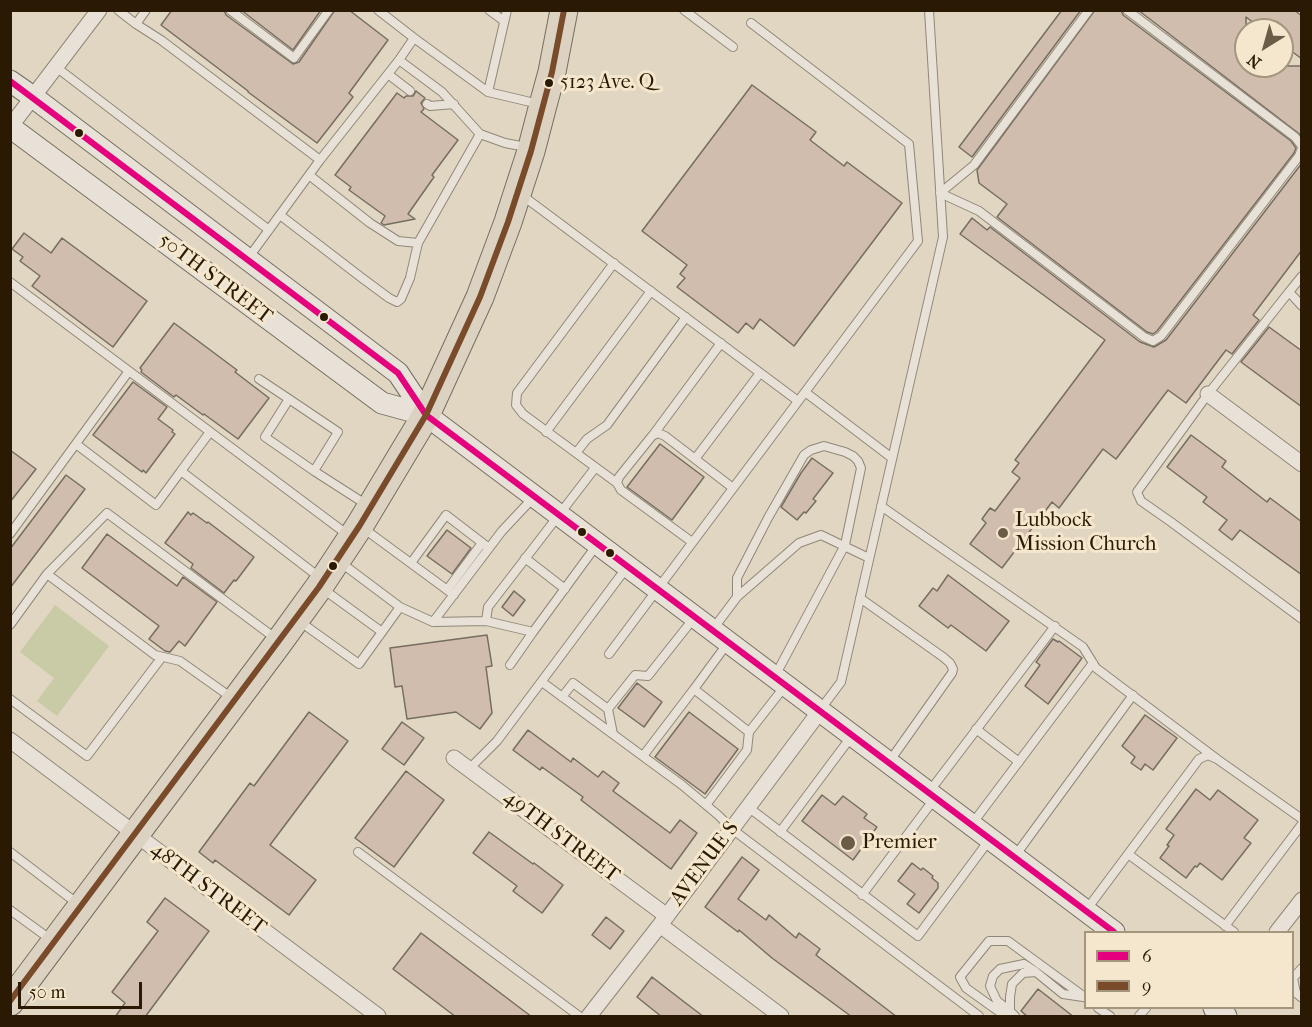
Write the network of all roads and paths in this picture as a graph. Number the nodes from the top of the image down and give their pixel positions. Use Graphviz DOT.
graph roads {
  1 [pos="99,10"];
  2 [pos="118,10"];
  3 [pos="146,10"];
  4 [pos="230,10"];
  5 [pos="329,10"];
  6 [pos="378,10"];
  7 [pos="489,10"];
  8 [pos="507,10"];
  9 [pos="564,10"];
  10 [pos="684,10"];
  11 [pos="929,10"];
  12 [pos="1089,10"];
  13 [pos="1127,10"];
  14 [pos="504,21"];
  15 [pos="751,23"];
  16 [pos="136,24"];
  17 [pos="414,38"];
  18 [pos="733,47"];
  19 [pos="399,60"];
  20 [pos="56,67"];
  21 [pos="388,74"];
  22 [pos="10,81"];
  23 [pos="410,91"];
  24 [pos="488,93"];
  25 [pos="33,97"];
  26 [pos="427,104"];
  27 [pos="454,104"];
  28 [pos="543,105"];
  29 [pos="10,127"];
  30 [pos="480,134"];
  31 [pos="1302,147"];
  32 [pos="532,149"];
  33 [pos="320,160"];
  34 [pos="309,175"];
  35 [pos="518,192"];
  36 [pos="940,193"];
  37 [pos="280,215"];
  38 [pos="269,230"];
  39 [pos="418,243"];
  40 [pos="248,259"];
  41 [pos="614,264"];
  42 [pos="1302,276"];
  43 [pos="10,282"];
  44 [pos="651,291"];
  45 [pos="1289,292"];
  46 [pos="1302,306"];
  47 [pos="686,317"];
  48 [pos="721,343"];
  49 [pos="129,371"];
  50 [pos="760,372"];
  51 [pos="260,379"];
  52 [pos="805,392"];
  53 [pos="1208,394"];
  54 [pos="289,399"];
  55 [pos="798,401"];
  56 [pos="426,415"];
  57 [pos="210,432"];
  58 [pos="546,432"];
  59 [pos="652,436"];
  60 [pos="76,444"];
  61 [pos="576,453"];
  62 [pos="892,458"];
  63 [pos="695,459"];
  64 [pos="1302,464"];
  65 [pos="595,468"];
  66 [pos="181,471"];
  67 [pos="314,471"];
  68 [pos="617,483"];
  69 [pos="733,488"];
  70 [pos="534,497"];
  71 [pos="881,506"];
  72 [pos="558,515"];
  73 [pos="10,534"];
  74 [pos="692,542"];
  75 [pos="597,544"];
  76 [pos="486,545"];
  77 [pos="845,545"];
  78 [pos="343,549"];
  79 [pos="525,558"];
  80 [pos="869,558"];
  81 [pos="411,563"];
  82 [pos="627,567"];
  83 [pos="47,574"];
  84 [pos="565,589"];
  85 [pos="657,589"];
  86 [pos="450,592"];
  87 [pos="737,597"];
  88 [pos="860,598"];
  89 [pos="400,607"];
  90 [pos="695,617"];
  91 [pos="296,619"];
  92 [pos="1302,619"];
  93 [pos="486,621"];
  94 [pos="433,622"];
  95 [pos="10,625"];
  96 [pos="1055,626"];
  97 [pos="382,632"];
  98 [pos="533,632"];
  99 [pos="720,636"];
  100 [pos="280,642"];
  101 [pos="609,654"];
  102 [pos="162,657"];
  103 [pos="1093,663"];
  104 [pos="510,664"];
  105 [pos="542,682"];
  106 [pos="780,682"];
  107 [pos="694,689"];
  108 [pos="1133,695"];
  109 [pos="562,697"];
  110 [pos="10,699"];
  111 [pos="236,701"];
  112 [pos="608,709"];
  113 [pos="820,711"];
  114 [pos="976,729"];
  115 [pos="749,732"];
  116 [pos="613,734"];
  117 [pos="852,736"];
  118 [pos="10,740"];
  119 [pos="643,756"];
  120 [pos="454,758"];
  121 [pos="1217,759"];
  122 [pos="1019,762"];
  123 [pos="888,763"];
  124 [pos="469,769"];
  125 [pos="932,796"];
  126 [pos="706,805"];
  127 [pos="748,807"];
  128 [pos="1302,819"];
  129 [pos="1302,824"];
  130 [pos="971,825"];
  131 [pos="732,829"];
  132 [pos="780,832"];
  133 [pos="136,834"];
  134 [pos="990,839"];
  135 [pos="10,852"];
  136 [pos="358,852"];
  137 [pos="1128,854"];
  138 [pos="1014,858"];
  139 [pos="862,895"];
  140 [pos="1302,900"];
  141 [pos="82,907"];
  142 [pos="10,910"];
  143 [pos="1085,911"];
  144 [pos="663,921"];
  145 [pos="1225,926"];
  146 [pos="1111,931"];
  147 [pos="1231,931"];
  148 [pos="1278,931"];
  149 [pos="55,943"];
  150 [pos="1036,972"];
  151 [pos="1294,983"];
  152 [pos="1084,996"];
  153 [pos="1084,997"];
  154 [pos="1302,998"];
  155 [pos="10,1002"];
  156 [pos="1010,1015"];
  157 [pos="378,1017"];
  158 [pos="579,1017"];
  159 [pos="589,1017"];
  160 [pos="781,1017"];
  161 [pos="980,1017"];
  1 -- 20 [label="street"];
  2 -- 16 [label="lane"];
  3 -- 16 [label="lane"];
  4 -- 5 [label="lane"];
  6 -- 17 [label="lane"];
  7 -- 14 [label="lane"];
  8 -- 14 [label="lane"];
  9 -- 28 [label="highway"];
  10 -- 18 [label="lane"];
  11 -- 36 [label="lane"];
  12 -- 36 [label="lane"];
  13 -- 31 [label="lane"];
  14 -- 24 [label="lane"];
  15 -- 52 [label="lane"];
  16 -- 33 [label="lane"];
  17 -- 19 [label="lane"];
  17 -- 24 [label="lane"];
  19 -- 21 [label="lane"];
  19 -- 27 [label="lane"];
  20 -- 25 [label="street"];
  20 -- 38 [label="lane"];
  21 -- 23 [label="lane"];
  21 -- 33 [label="lane"];
  22 -- 25 [label="main road, 50TH STREET"];
  24 -- 28 [label="lane"];
  25 -- 29 [label="street"];
  25 -- 40 [label="main road, 50TH STREET"];
  26 -- 27 [label="lane"];
  27 -- 30 [label="lane"];
  28 -- 32 [label="highway"];
  29 -- 56 [label="main road, 50TH STREET"];
  30 -- 32 [label="lane"];
  30 -- 39 [label="lane"];
  31 -- 36 [label="lane"];
  32 -- 35 [label="highway"];
  33 -- 34 [label="lane"];
  34 -- 37 [label="lane"];
  34 -- 39 [label="lane"];
  35 -- 41 [label="lane"];
  35 -- 56 [label="highway"];
  36 -- 62 [label="lane"];
  37 -- 38 [label="lane"];
  37 -- 39 [label="lane"];
  38 -- 40 [label="lane"];
  40 -- 56 [label="main road, 50TH STREET"];
  41 -- 44 [label="lane"];
  41 -- 58 [label="lane"];
  42 -- 45 [label="lane"];
  43 -- 49 [label="lane"];
  44 -- 47 [label="lane"];
  44 -- 58 [label="lane"];
  45 -- 46 [label="lane"];
  45 -- 53 [label="lane"];
  47 -- 48 [label="lane"];
  47 -- 61 [label="lane"];
  48 -- 50 [label="lane"];
  48 -- 59 [label="lane"];
  49 -- 57 [label="lane"];
  49 -- 60 [label="lane"];
  50 -- 55 [label="lane"];
  50 -- 63 [label="lane"];
  51 -- 54 [label="lane"];
  52 -- 55 [label="lane"];
  52 -- 62 [label="lane"];
  53 -- 64 [label="street"];
  53 -- 92 [label="lane"];
  54 -- 67 [label="lane"];
  54 -- 67 [label="lane"];
  55 -- 69 [label="lane"];
  56 -- 70 [label="main road, 50TH STREET"];
  56 -- 78 [label="highway"];
  57 -- 66 [label="lane"];
  57 -- 78 [label="lane"];
  58 -- 61 [label="lane"];
  59 -- 63 [label="lane"];
  59 -- 68 [label="lane"];
  60 -- 66 [label="lane"];
  60 -- 73 [label="lane"];
  61 -- 65 [label="lane"];
  62 -- 71 [label="lane"];
  63 -- 69 [label="lane"];
  65 -- 68 [label="lane"];
  65 -- 72 [label="lane"];
  66 -- 78 [label="lane"];
  67 -- 78 [label="lane"];
  68 -- 74 [label="lane"];
  69 -- 74 [label="lane"];
  70 -- 72 [label="main road, 50TH STREET"];
  70 -- 76 [label="lane"];
  71 -- 80 [label="lane"];
  71 -- 96 [label="lane"];
  72 -- 75 [label="main road, 50TH STREET"];
  72 -- 79 [label="lane"];
  74 -- 85 [label="lane"];
  75 -- 82 [label="main road, 50TH STREET"];
  75 -- 84 [label="lane"];
  76 -- 81 [label="lane"];
  76 -- 86 [label="lane"];
  77 -- 80 [label="lane"];
  77 -- 87 [label="lane"];
  77 -- 87 [label="lane"];
  77 -- 106 [label="lane"];
  78 -- 81 [label="lane"];
  78 -- 89 [label="lane"];
  78 -- 91 [label="highway"];
  78 -- 97 [label="lane"];
  79 -- 84 [label="lane"];
  79 -- 93 [label="lane"];
  80 -- 88 [label="lane"];
  81 -- 86 [label="lane"];
  82 -- 85 [label="main road, 50TH STREET"];
  82 -- 105 [label="lane"];
  83 -- 95 [label="lane"];
  83 -- 100 [label="lane"];
  83 -- 102 [label="lane"];
  84 -- 98 [label="lane"];
  85 -- 90 [label="main road, 50TH STREET"];
  85 -- 101 [label="lane"];
  86 -- 94 [label="lane"];
  87 -- 99 [label="lane"];
  88 -- 113 [label="lane"];
  88 -- 123 [label="lane"];
  89 -- 94 [label="lane"];
  89 -- 97 [label="lane"];
  90 -- 99 [label="main road, 50TH STREET"];
  90 -- 112 [label="lane"];
  91 -- 97 [label="lane"];
  91 -- 100 [label="highway"];
  93 -- 94 [label="lane"];
  93 -- 98 [label="lane"];
  96 -- 103 [label="lane"];
  96 -- 114 [label="lane"];
  98 -- 104 [label="lane"];
  99 -- 106 [label="main road, 50TH STREET"];
  99 -- 107 [label="lane"];
  100 -- 111 [label="highway"];
  102 -- 110 [label="lane"];
  102 -- 111 [label="lane"];
  103 -- 108 [label="lane"];
  103 -- 122 [label="lane"];
  105 -- 109 [label="lane"];
  105 -- 124 [label="lane"];
  106 -- 113 [label="main road, 50TH STREET"];
  106 -- 115 [label="lane"];
  107 -- 115 [label="lane"];
  107 -- 119 [label="lane"];
  108 -- 121 [label="lane"];
  108 -- 138 [label="lane"];
  109 -- 112 [label="lane"];
  109 -- 116 [label="lane"];
  111 -- 133 [label="highway"];
  112 -- 116 [label="lane"];
  113 -- 117 [label="main road, 50TH STREET"];
  113 -- 127 [label="street, AVENUE S"];
  114 -- 122 [label="lane"];
  114 -- 125 [label="lane"];
  115 -- 126 [label="lane"];
  116 -- 119 [label="lane"];
  117 -- 123 [label="main road, 50TH STREET"];
  117 -- 132 [label="lane"];
  118 -- 133 [label="street, 48TH STREET"];
  119 -- 126 [label="lane"];
  120 -- 124 [label="street, 49TH STREET"];
  121 -- 128 [label="lane"];
  121 -- 137 [label="lane"];
  122 -- 130 [label="lane"];
  123 -- 125 [label="main road, 50TH STREET"];
  124 -- 144 [label="street, 49TH STREET"];
  125 -- 130 [label="main road, 50TH STREET"];
  125 -- 139 [label="lane"];
  126 -- 131 [label="lane"];
  127 -- 131 [label="street, AVENUE S"];
  127 -- 132 [label="lane"];
  129 -- 145 [label="lane"];
  130 -- 134 [label="main road, 50TH STREET"];
  131 -- 144 [label="street, AVENUE S"];
  131 -- 161 [label="lane"];
  132 -- 139 [label="lane"];
  133 -- 141 [label="highway"];
  133 -- 157 [label="street, 48TH STREET"];
  134 -- 138 [label="main road, 50TH STREET"];
  134 -- 139 [label="lane"];
  135 -- 141 [label="lane"];
  136 -- 158 [label="lane"];
  137 -- 143 [label="lane"];
  137 -- 145 [label="lane"];
  138 -- 143 [label="main road, 50TH STREET"];
  140 -- 148 [label="street"];
  141 -- 149 [label="highway"];
  142 -- 149 [label="lane"];
  143 -- 146 [label="main road, 50TH STREET"];
  144 -- 159 [label="street, AVENUE S"];
  144 -- 160 [label="street, 49TH STREET"];
  145 -- 147 [label="lane"];
  149 -- 155 [label="highway"];
  150 -- 153 [label="lane"];
  150 -- 156 [label="lane"];
  150 -- 156 [label="lane"];
  151 -- 154 [label="lane"];
  152 -- 156 [label="lane"];
}
